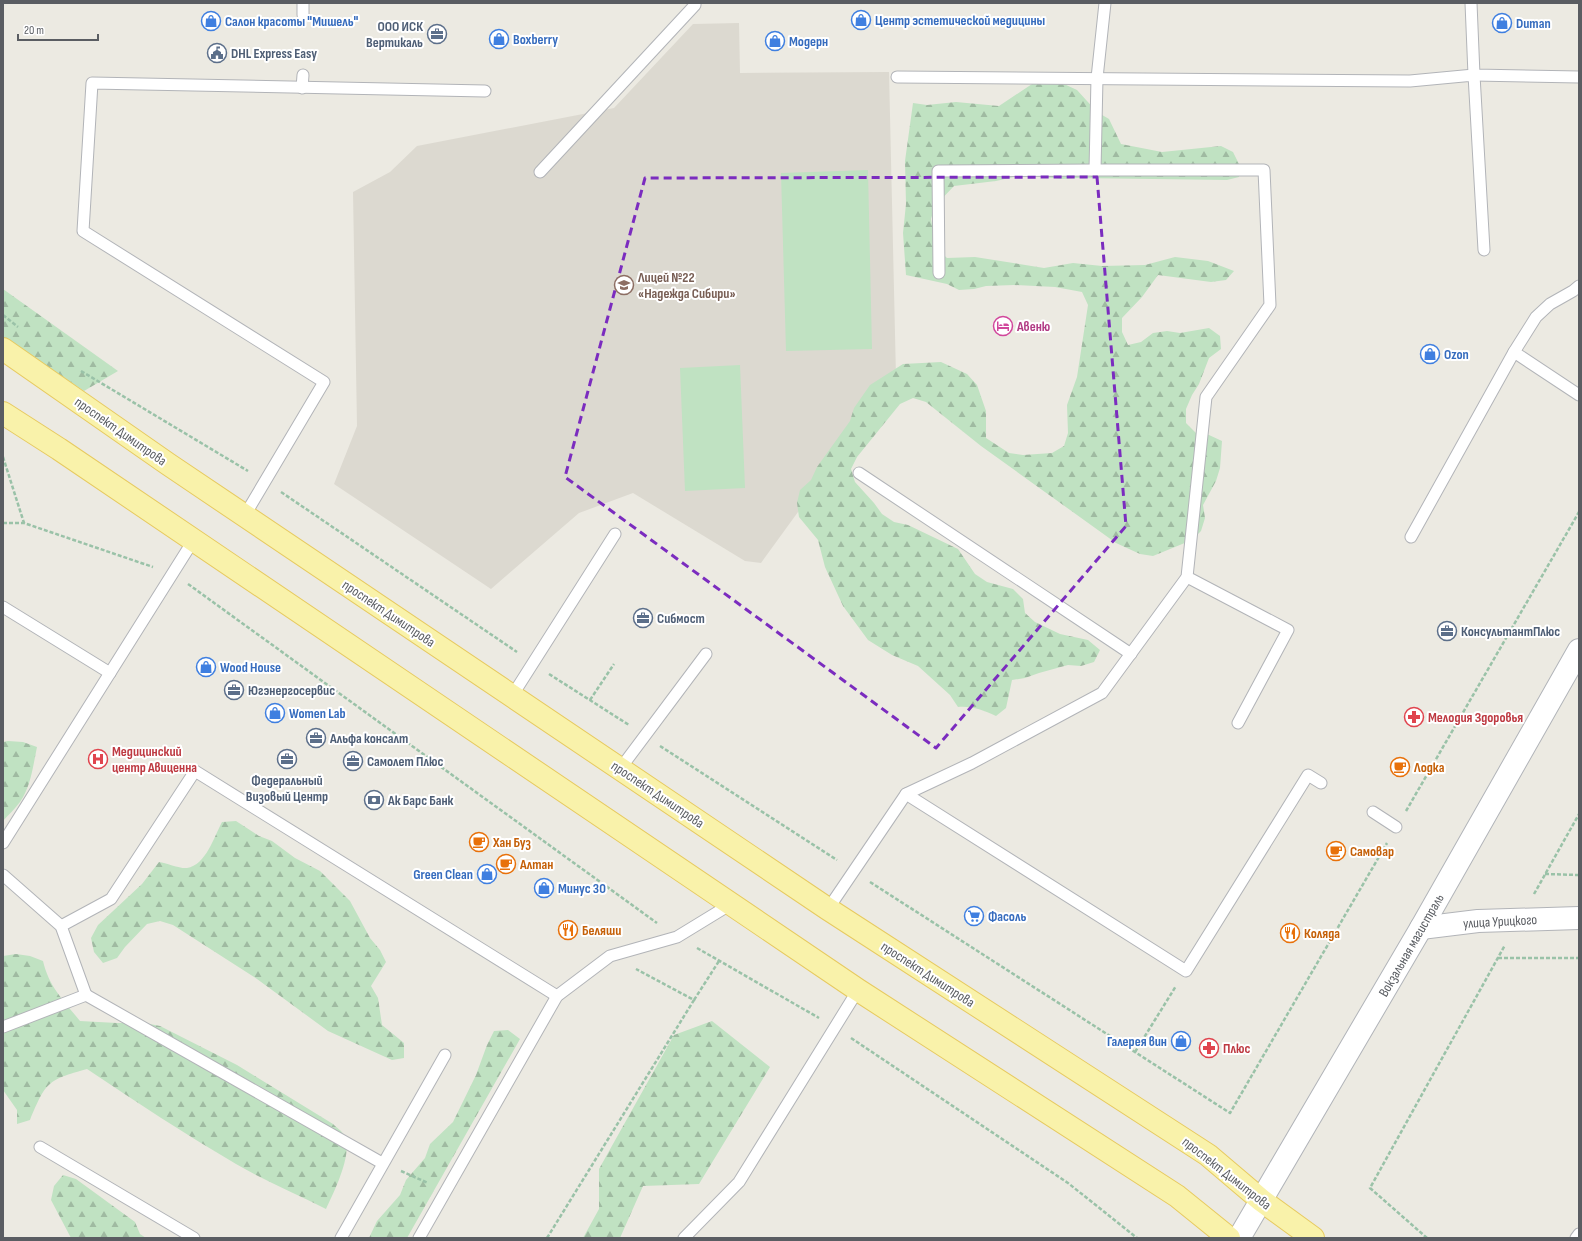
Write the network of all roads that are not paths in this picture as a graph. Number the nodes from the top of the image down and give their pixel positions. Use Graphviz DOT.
graph roads {
  1 [pos="303,3"];
  2 [pos="695,3"];
  3 [pos="1105,3"];
  4 [pos="1470,3"];
  5 [pos="303,15"];
  6 [pos="303,75"];
  7 [pos="1474,75"];
  8 [pos="897,77"];
  9 [pos="1097,78"];
  10 [pos="1579,78"];
  11 [pos="302,88"];
  12 [pos="485,91"];
  13 [pos="1095,170"];
  14 [pos="540,172"];
  15 [pos="1484,250"];
  16 [pos="939,273"];
  17 [pos="1579,286"];
  18 [pos="3,349"];
  19 [pos="1514,352"];
  20 [pos="1579,395"];
  21 [pos="3,413"];
  22 [pos="859,472"];
  23 [pos="245,515"];
  24 [pos="615,534"];
  25 [pos="1411,537"];
  26 [pos="194,541"];
  27 [pos="1187,577"];
  28 [pos="3,608"];
  29 [pos="1579,650"];
  30 [pos="706,654"];
  31 [pos="1132,654"];
  32 [pos="110,673"];
  33 [pos="512,696"];
  34 [pos="1238,723"];
  35 [pos="620,769"];
  36 [pos="1321,783"];
  37 [pos="906,794"];
  38 [pos="1373,812"];
  39 [pos="1396,827"];
  40 [pos="3,843"];
  41 [pos="3,875"];
  42 [pos="731,904"];
  43 [pos="828,909"];
  44 [pos="1579,918"];
  45 [pos="61,926"];
  46 [pos="1421,928"];
  47 [pos="858,990"];
  48 [pos="86,995"];
  49 [pos="557,996"];
  50 [pos="3,1027"];
  51 [pos="445,1055"];
  52 [pos="40,1147"];
  53 [pos="382,1163"];
  54 [pos="1261,1200"];
  55 [pos="1579,1234"];
  56 [pos="194,1238"];
  57 [pos="340,1238"];
  58 [pos="419,1238"];
  59 [pos="684,1238"];
  60 [pos="1229,1238"];
  61 [pos="1239,1238"];
  62 [pos="1313,1238"];
  63 [pos="1576,1238"];
  1 -- 5 [label="lane"];
  2 -- 14 [label="lane"];
  3 -- 9 [label="lane"];
  4 -- 7 [label="lane"];
  6 -- 11 [label="lane"];
  7 -- 9 [label="lane"];
  7 -- 10 [label="lane"];
  7 -- 15 [label="lane"];
  8 -- 9 [label="lane"];
  9 -- 13 [label="lane"];
  11 -- 12 [label="lane"];
  11 -- 23 [label="lane"];
  13 -- 16 [label="lane"];
  13 -- 27 [label="lane"];
  17 -- 19 [label="lane"];
  18 -- 23 [label="main road, проспект Димитрова"];
  19 -- 20 [label="lane"];
  19 -- 25 [label="lane"];
  21 -- 26 [label="main road"];
  22 -- 31 [label="lane"];
  23 -- 33 [label="main road, проспект Димитрова"];
  24 -- 33 [label="lane"];
  26 -- 32 [label="lane"];
  26 -- 42 [label="main road"];
  27 -- 31 [label="lane"];
  27 -- 34 [label="lane"];
  28 -- 32 [label="lane"];
  29 -- 46 [label="main road, Вокзальная магистраль"];
  30 -- 35 [label="lane"];
  31 -- 37 [label="lane"];
  32 -- 40 [label="lane"];
  33 -- 35 [label="main road, проспект Димитрова"];
  35 -- 43 [label="main road, проспект Димитрова"];
  36 -- 37 [label="lane"];
  37 -- 43 [label="lane"];
  38 -- 39 [label="lane"];
  41 -- 45 [label="lane"];
  42 -- 47 [label="main road"];
  42 -- 49 [label="lane"];
  43 -- 54 [label="main road, проспект Димитрова"];
  44 -- 46 [label="main road, улица Урицкого"];
  45 -- 48 [label="lane"];
  45 -- 49 [label="lane"];
  46 -- 54 [label="main road, Вокзальная магистраль"];
  47 -- 59 [label="lane"];
  47 -- 60 [label="main road"];
  48 -- 50 [label="lane"];
  48 -- 53 [label="lane"];
  49 -- 58 [label="lane"];
  51 -- 53 [label="lane"];
  52 -- 56 [label="lane"];
  53 -- 57 [label="lane"];
  54 -- 61 [label="main road, Вокзальная магистраль"];
  54 -- 62 [label="main road, проспект Димитрова"];
  55 -- 63 [label="lane"];
}
